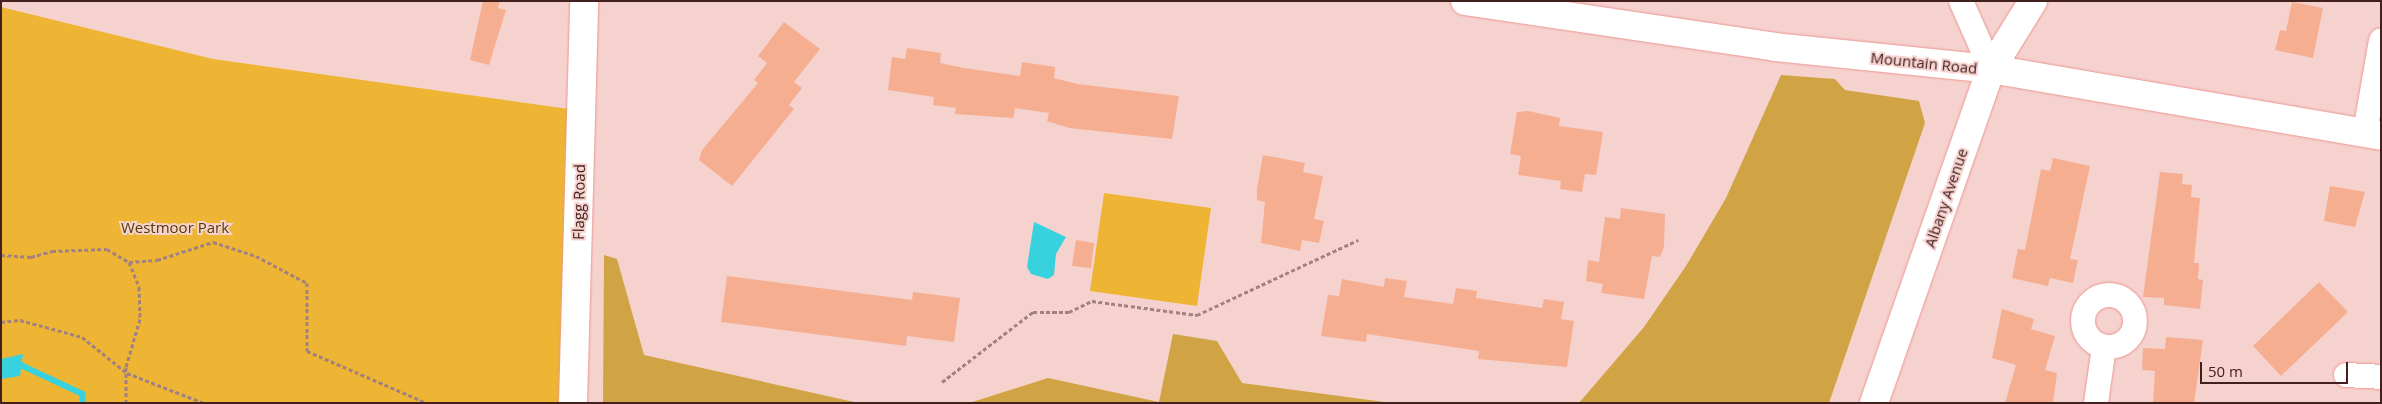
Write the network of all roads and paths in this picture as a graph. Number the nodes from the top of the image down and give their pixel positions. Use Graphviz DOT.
graph roads {
  1 [pos="584,1"];
  2 [pos="1465,1"];
  3 [pos="1961,1"];
  4 [pos="2033,1"];
  5 [pos="2381,40"];
  6 [pos="1991,69"];
  7 [pos="2373,134"];
  8 [pos="1358,240"];
  9 [pos="1,255"];
  10 [pos="129,262"];
  11 [pos="1,322"];
  12 [pos="2104,347"];
  13 [pos="127,373"];
  14 [pos="2346,376"];
  15 [pos="2381,377"];
  16 [pos="942,382"];
  17 [pos="2,403"];
  18 [pos="29,403"];
  19 [pos="126,403"];
  20 [pos="204,403"];
  21 [pos="427,403"];
  22 [pos="573,403"];
  23 [pos="1874,403"];
  24 [pos="2096,403"];
  1 -- 22 [label="main road, Flagg Road"];
  2 -- 6 [label="main road, Mountain Road"];
  3 -- 6 [label="street"];
  4 -- 6 [label="main road, Albany Avenue"];
  5 -- 7 [label="street"];
  6 -- 7 [label="main road, Mountain Road"];
  6 -- 23 [label="main road, Albany Avenue"];
  8 -- 16 [label="path"];
  9 -- 10 [label="path"];
  10 -- 13 [label="path"];
  10 -- 21 [label="path"];
  11 -- 13 [label="path"];
  12 -- 24 [label="street"];
  13 -- 19 [label="path"];
  13 -- 20 [label="path"];
  14 -- 15 [label="street"];
  17 -- 18 [label="path"];
}
